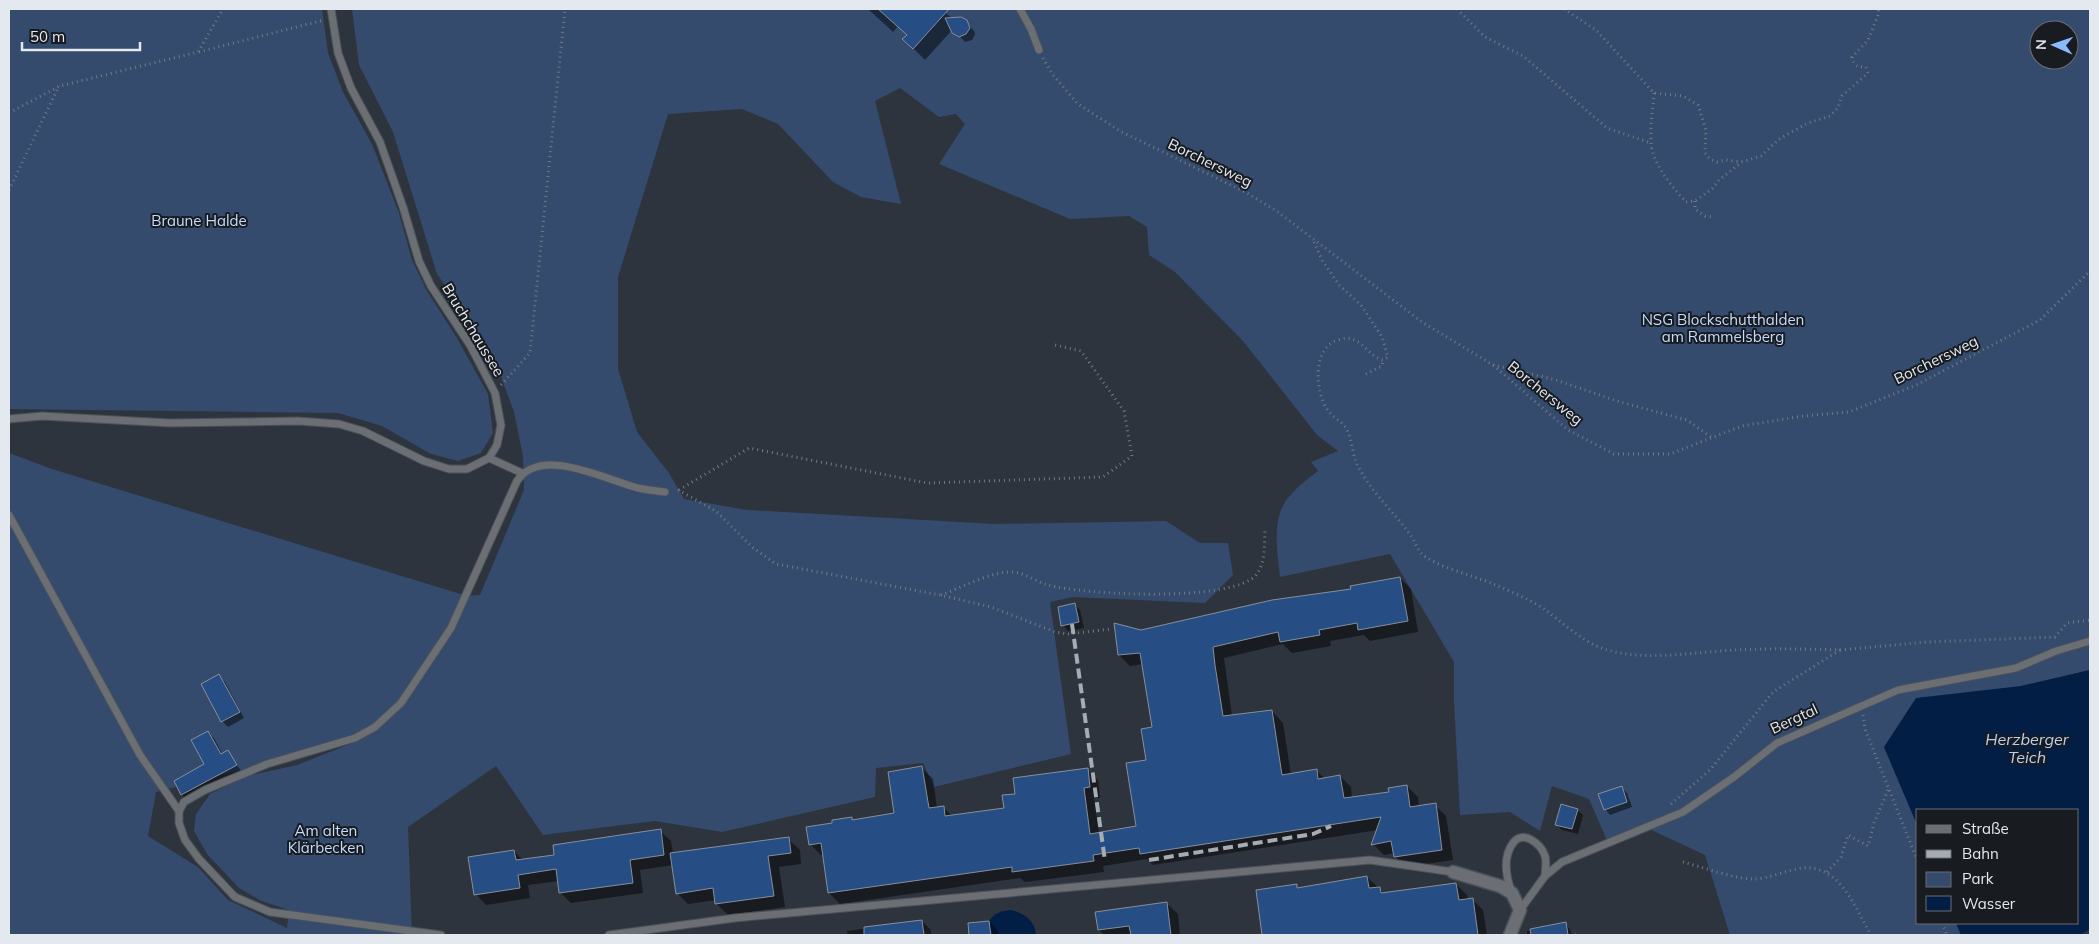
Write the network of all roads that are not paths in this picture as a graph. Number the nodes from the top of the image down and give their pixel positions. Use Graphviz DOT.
graph roads {
  1 [pos="331,9"];
  2 [pos="1020,9"];
  3 [pos="1039,50"];
  4 [pos="9,418"];
  5 [pos="489,458"];
  6 [pos="522,473"];
  7 [pos="665,492"];
  8 [pos="9,515"];
  9 [pos="2090,641"];
  10 [pos="179,811"];
  11 [pos="1453,872"];
  12 [pos="1545,876"];
  13 [pos="1512,893"];
  14 [pos="1520,910"];
  15 [pos="441,935"];
  16 [pos="609,935"];
  17 [pos="1510,935"];
  1 -- 5 [label="lane, Bruchchaussee"];
  2 -- 3 [label="lane"];
  4 -- 5 [label="lane"];
  5 -- 6 [label="lane"];
  6 -- 7 [label="lane"];
  6 -- 10 [label="lane"];
  8 -- 10 [label="lane"];
  9 -- 12 [label="lane, Bergtal"];
  10 -- 15 [label="lane"];
  11 -- 13 [label="street"];
  11 -- 16 [label="lane"];
  12 -- 13 [label="lane"];
  12 -- 14 [label="lane, Bergtal"];
  13 -- 14 [label="street"];
  14 -- 17 [label="street, Bergtal"];
}
